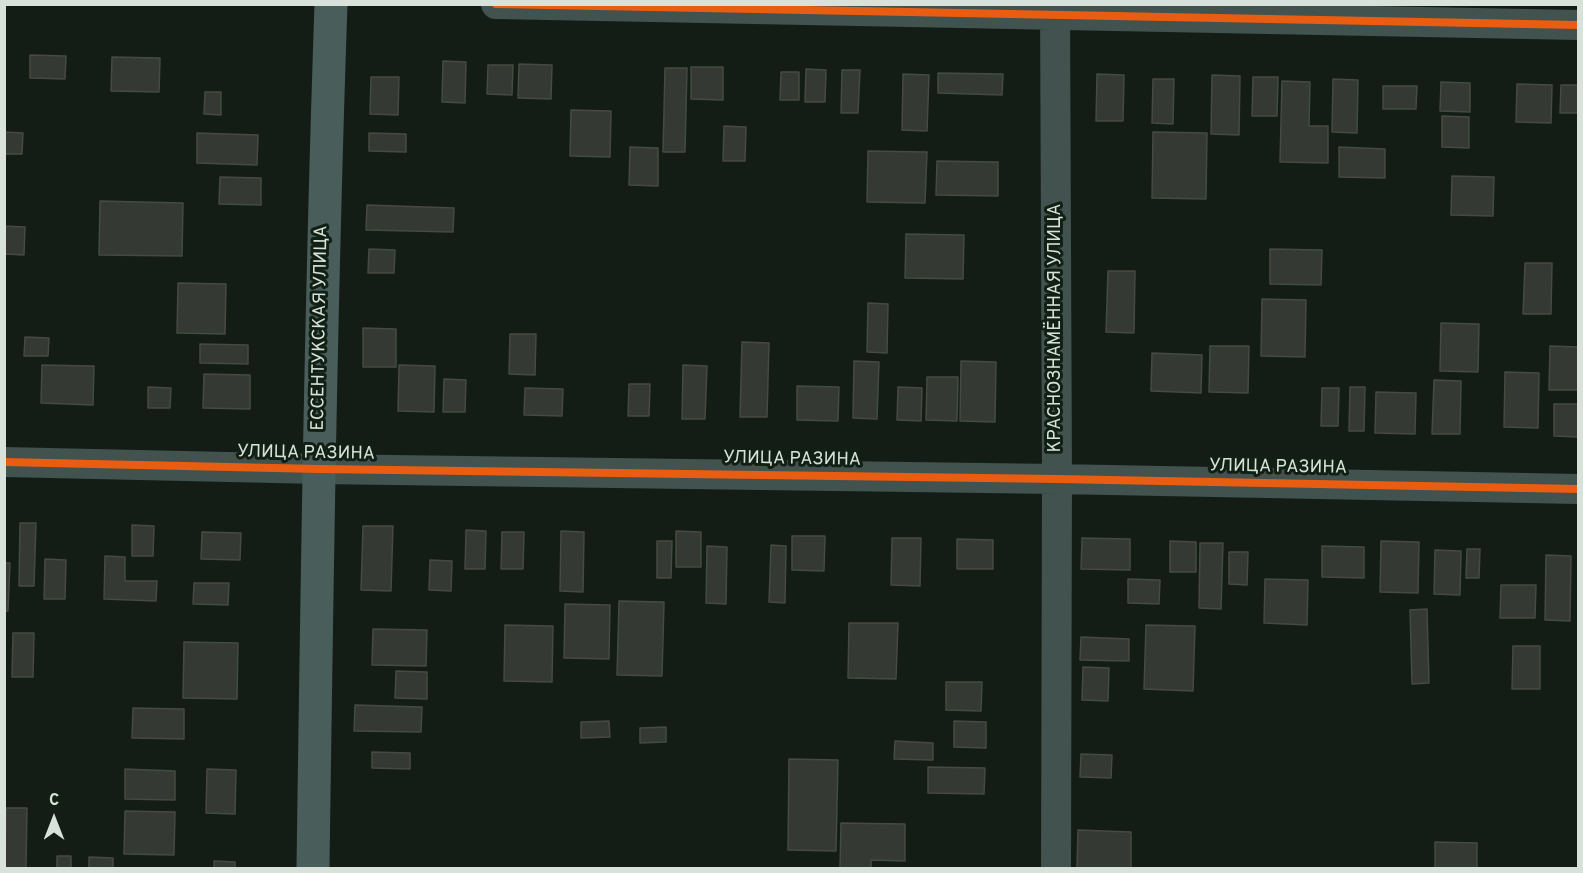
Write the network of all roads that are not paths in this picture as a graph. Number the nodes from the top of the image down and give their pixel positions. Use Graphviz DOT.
graph roads {
  1 [pos="331,4"];
  2 [pos="496,4"];
  3 [pos="1055,10"];
  4 [pos="1578,25"];
  5 [pos="4,462"];
  6 [pos="319,469"];
  7 [pos="1057,479"];
  8 [pos="1578,489"];
  9 [pos="314,868"];
  10 [pos="1056,868"];
  1 -- 6 [label="street, ЕССЕНТУКСКАЯ УЛИЦА"];
  2 -- 3 [label="street"];
  3 -- 4 [label="street"];
  3 -- 7 [label="street, КРАСНОЗНАМЁННАЯ УЛИЦА"];
  5 -- 6 [label="street, УЛИЦА РАЗИНА"];
  6 -- 7 [label="street, УЛИЦА РАЗИНА"];
  6 -- 9 [label="street, ЕССЕНТУКСКАЯ УЛИЦА"];
  7 -- 8 [label="street, УЛИЦА РАЗИНА"];
  7 -- 10 [label="street, КРАСНОЗНАМЁННАЯ УЛИЦА"];
}
